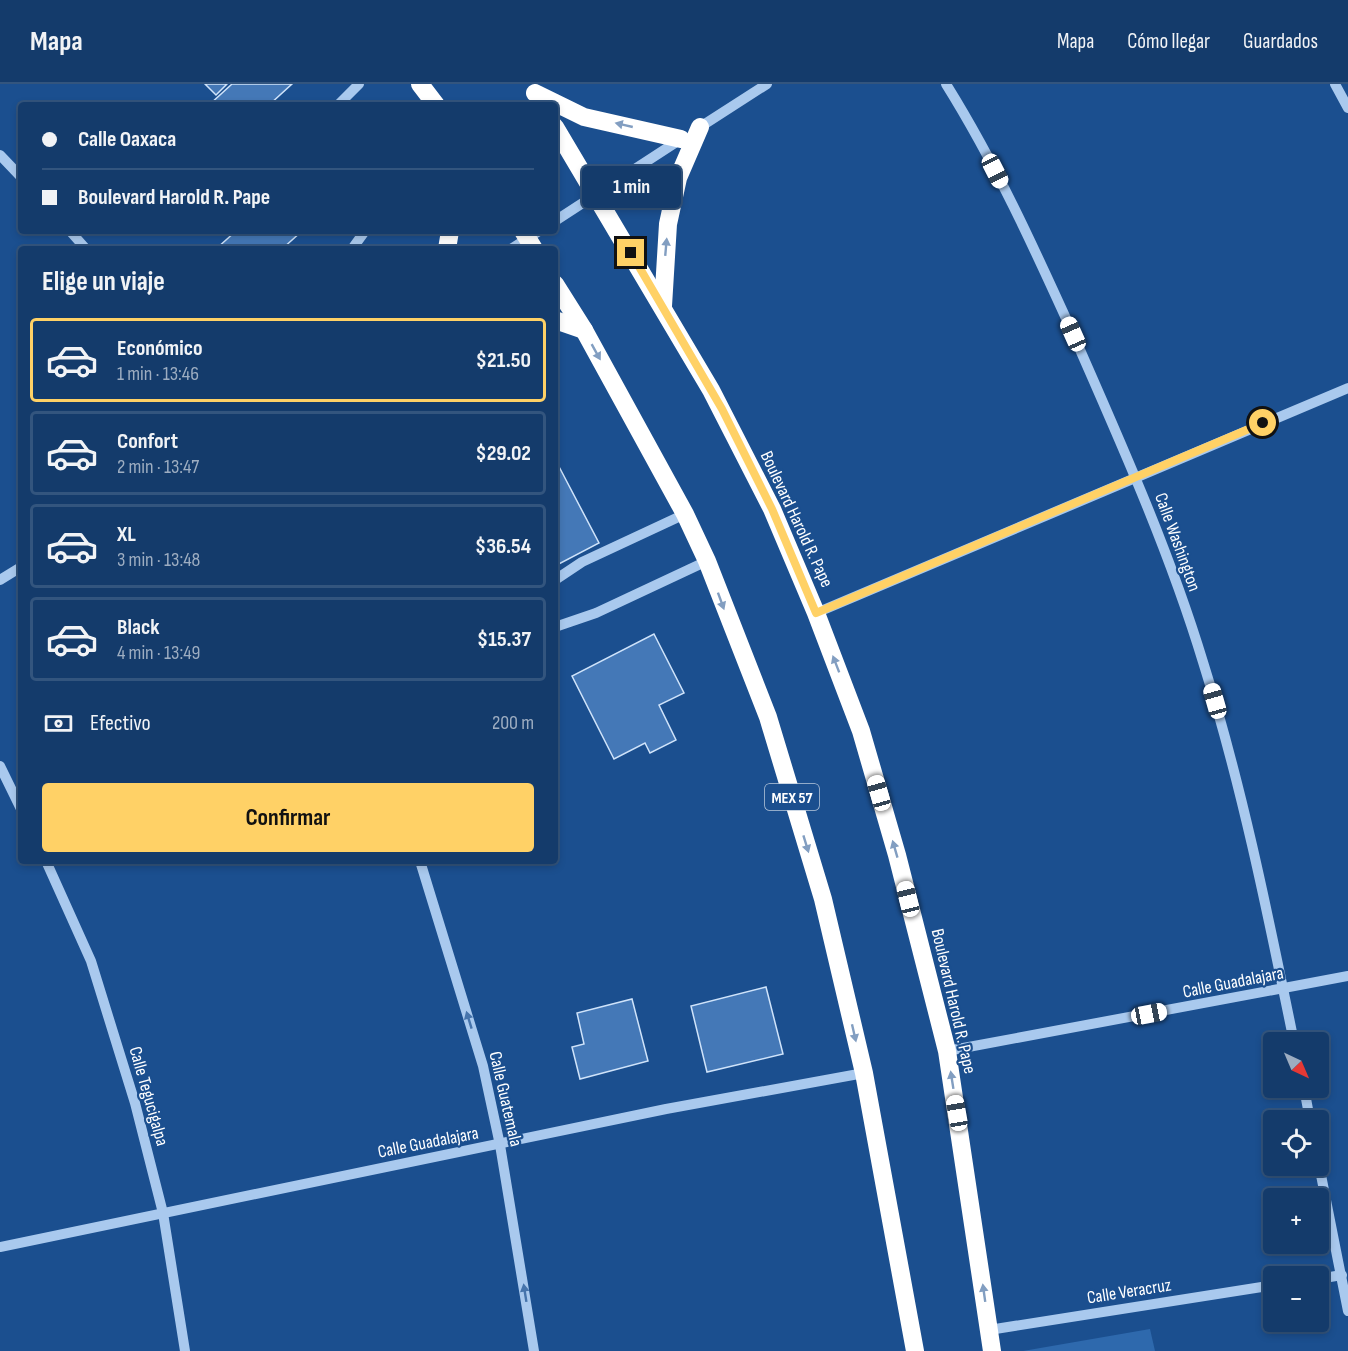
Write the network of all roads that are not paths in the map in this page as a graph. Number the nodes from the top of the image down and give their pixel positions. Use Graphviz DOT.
graph roads {
  1 [pos="359,84"];
  2 [pos="420,84"];
  3 [pos="767,84"];
  4 [pos="946,84"];
  5 [pos="1335,84"];
  6 [pos="534,94"];
  7 [pos="341,102"];
  8 [pos="434,102"];
  9 [pos="551,102"];
  10 [pos="558,105"];
  11 [pos="1348,108"];
  12 [pos="700,127"];
  13 [pos="558,132"];
  14 [pos="681,139"];
  15 [pos="0,155"];
  16 [pos="18,174"];
  17 [pos="596,194"];
  18 [pos="558,219"];
  19 [pos="73,234"];
  20 [pos="531,237"];
  21 [pos="83,246"];
  22 [pos="516,246"];
  23 [pos="558,289"];
  24 [pos="663,306"];
  25 [pos="558,321"];
  26 [pos="584,330"];
  27 [pos="1348,388"];
  28 [pos="1136,476"];
  29 [pos="685,514"];
  30 [pos="707,561"];
  31 [pos="18,569"];
  32 [pos="558,578"];
  33 [pos="0,580"];
  34 [pos="816,613"];
  35 [pos="558,626"];
  36 [pos="0,766"];
  37 [pos="18,803"];
  38 [pos="47,864"];
  39 [pos="421,864"];
  40 [pos="1348,976"];
  41 [pos="1283,989"];
  42 [pos="1292,1032"];
  43 [pos="947,1051"];
  44 [pos="864,1073"];
  45 [pos="500,1145"];
  46 [pos="1321,1176"];
  47 [pos="163,1213"];
  48 [pos="0,1247"];
  49 [pos="1342,1275"];
  50 [pos="1329,1277"];
  51 [pos="1263,1287"];
  52 [pos="1348,1311"];
  53 [pos="989,1330"];
  54 [pos="184,1351"];
  55 [pos="534,1351"];
  56 [pos="915,1351"];
  57 [pos="992,1351"];
  1 -- 7 [label="street"];
  2 -- 8 [label="highway"];
  3 -- 12 [label="street"];
  4 -- 28 [label="street, Calle Washington"];
  5 -- 11 [label="street"];
  9 -- 6 [label="highway, one-way"];
  14 -- 10 [label="highway, one-way"];
  12 -- 14 [label="street"];
  24 -- 12 [label="highway, one-way"];
  13 -- 17 [label="highway, Boulevard Harold R. Pape"];
  14 -- 17 [label="street"];
  15 -- 16 [label="street"];
  17 -- 18 [label="street"];
  17 -- 24 [label="highway, Boulevard Harold R. Pape"];
  19 -- 21 [label="street"];
  20 -- 22 [label="street"];
  23 -- 26 [label="highway, MEX 57"];
  24 -- 34 [label="highway, Boulevard Harold R. Pape"];
  25 -- 26 [label="highway"];
  26 -- 29 [label="highway, MEX 57, one-way"];
  27 -- 28 [label="street"];
  28 -- 34 [label="street"];
  28 -- 41 [label="street, Calle Washington"];
  29 -- 30 [label="highway, MEX 57"];
  29 -- 32 [label="street"];
  30 -- 35 [label="street"];
  30 -- 44 [label="highway, MEX 57, one-way"];
  31 -- 33 [label="street"];
  43 -- 34 [label="highway, Boulevard Harold R. Pape, one-way"];
  36 -- 37 [label="street"];
  38 -- 47 [label="street, Calle Tegucigalpa"];
  45 -- 39 [label="street, Calle Guatemala, one-way"];
  40 -- 41 [label="street, Calle Guadalajara"];
  41 -- 42 [label="street, Calle Washington"];
  41 -- 43 [label="street, Calle Guadalajara"];
  53 -- 43 [label="highway, Boulevard Harold R. Pape, one-way"];
  44 -- 45 [label="street, Calle Guadalajara"];
  44 -- 56 [label="highway, MEX 57"];
  45 -- 47 [label="street, Calle Guadalajara"];
  55 -- 45 [label="street, Calle Guatemala, one-way"];
  46 -- 49 [label="street"];
  47 -- 48 [label="street, Calle Guadalajara"];
  47 -- 54 [label="street, Calle Tegucigalpa"];
  49 -- 50 [label="street"];
  49 -- 52 [label="street"];
  51 -- 53 [label="street, Calle Veracruz"];
  53 -- 57 [label="highway, Boulevard Harold R. Pape"];
}
